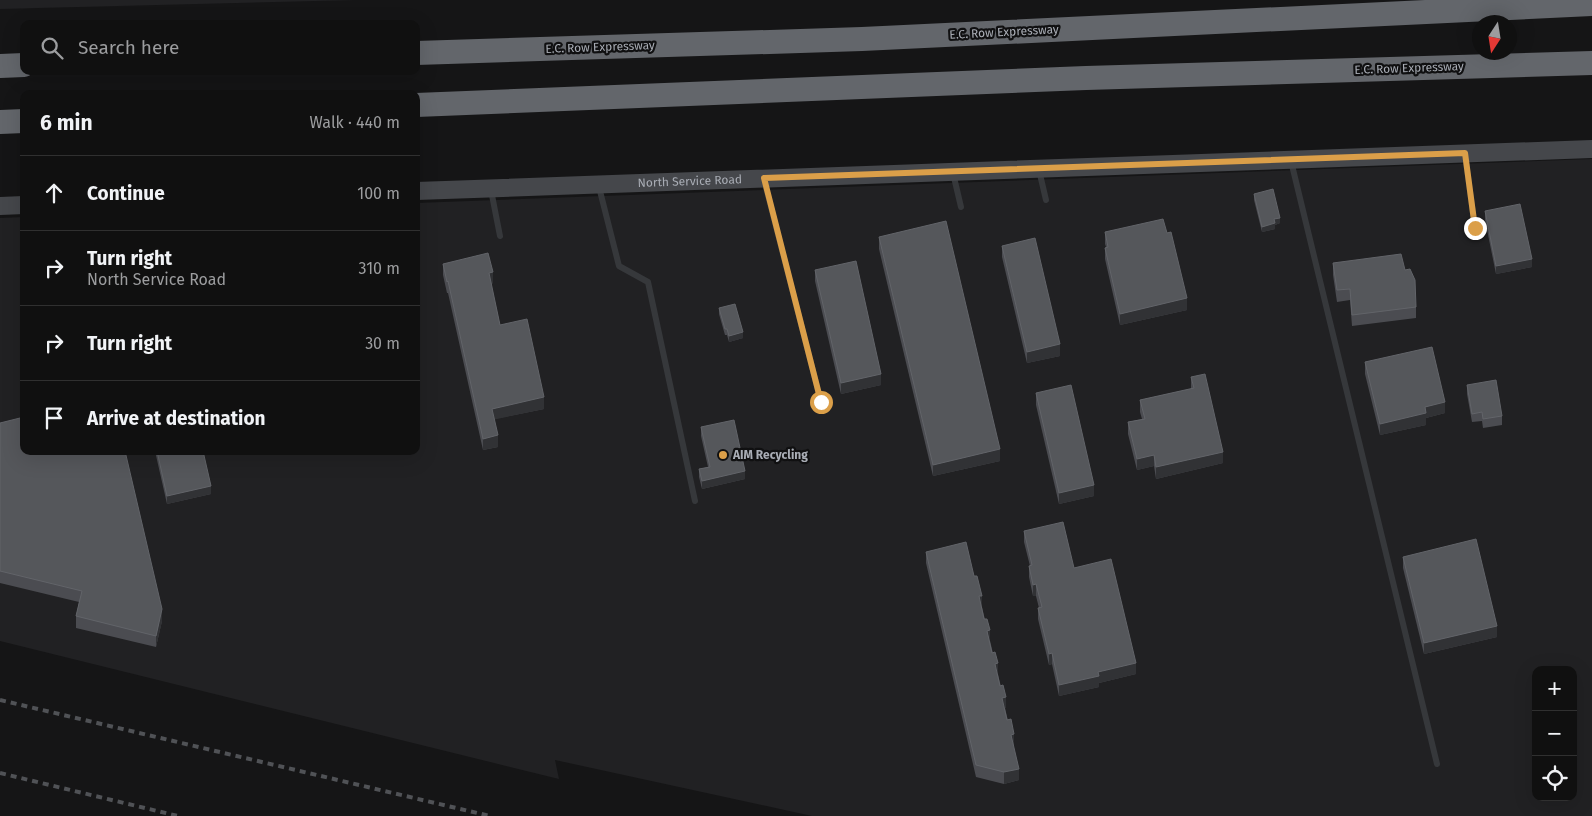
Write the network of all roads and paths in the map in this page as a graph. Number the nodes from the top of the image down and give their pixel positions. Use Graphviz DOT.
graph roads {
  1 [pos="1590,4"];
  2 [pos="420,53"];
  3 [pos="1592,63"];
  4 [pos="0,66"];
  5 [pos="20,66"];
  6 [pos="420,105"];
  7 [pos="20,121"];
  8 [pos="0,122"];
  9 [pos="1592,149"];
  10 [pos="1465,153"];
  11 [pos="1291,160"];
  12 [pos="1038,169"];
  13 [pos="953,172"];
  14 [pos="764,178"];
  15 [pos="598,184"];
  16 [pos="491,188"];
  17 [pos="420,191"];
  18 [pos="1046,200"];
  19 [pos="20,205"];
  20 [pos="0,206"];
  21 [pos="961,207"];
  22 [pos="1475,228"];
  23 [pos="500,236"];
  24 [pos="821,402"];
  25 [pos="695,501"];
  26 [pos="1437,764"];
  1 -- 2 [label="highway, E.C. Row Expressway"];
  3 -- 6 [label="highway, E.C. Row Expressway"];
  4 -- 5 [label="highway"];
  7 -- 8 [label="highway"];
  9 -- 10 [label="street, North Service Road"];
  10 -- 11 [label="street, North Service Road"];
  10 -- 22 [label="lane"];
  11 -- 12 [label="street, North Service Road"];
  11 -- 26 [label="lane"];
  12 -- 13 [label="street, North Service Road"];
  12 -- 18 [label="lane"];
  13 -- 14 [label="street, North Service Road"];
  13 -- 21 [label="lane"];
  14 -- 15 [label="street, North Service Road"];
  14 -- 24 [label="lane"];
  15 -- 16 [label="street, North Service Road"];
  15 -- 25 [label="lane"];
  16 -- 17 [label="street, North Service Road"];
  16 -- 23 [label="lane"];
  19 -- 20 [label="street"];
}
